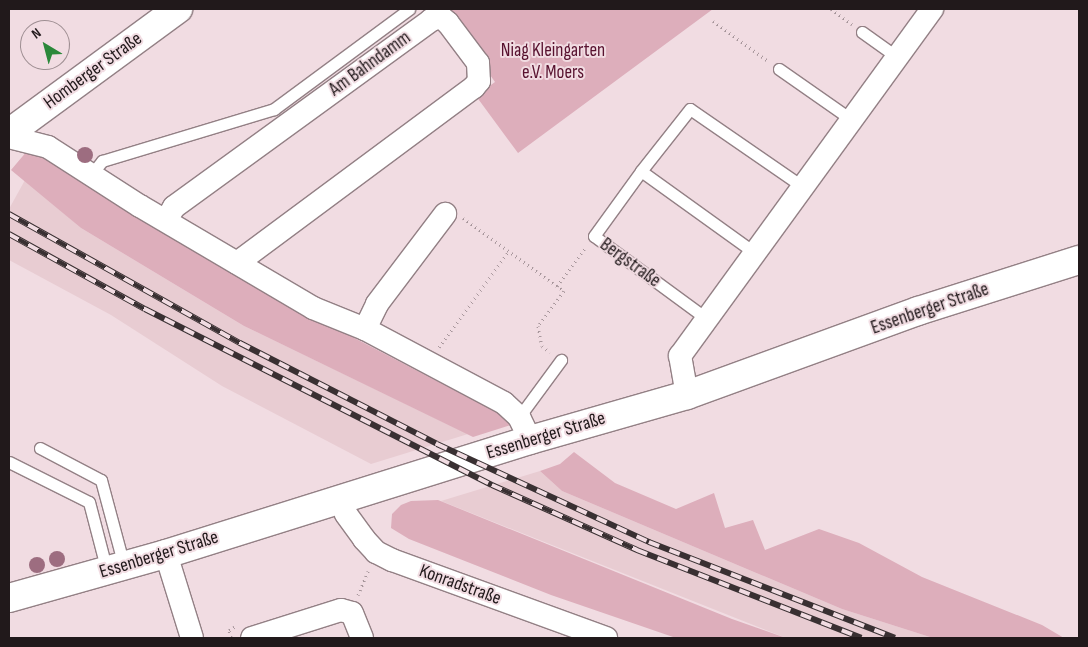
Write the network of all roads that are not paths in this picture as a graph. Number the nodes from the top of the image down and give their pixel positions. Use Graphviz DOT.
graph roads {
  1 [pos="178,9"];
  2 [pos="409,9"];
  3 [pos="932,9"];
  4 [pos="862,32"];
  5 [pos="897,57"];
  6 [pos="779,68"];
  7 [pos="852,120"];
  8 [pos="9,133"];
  9 [pos="9,137"];
  10 [pos="641,171"];
  11 [pos="91,175"];
  12 [pos="803,187"];
  13 [pos="445,214"];
  14 [pos="166,220"];
  15 [pos="755,253"];
  16 [pos="1079,260"];
  17 [pos="237,263"];
  18 [pos="707,319"];
  19 [pos="365,329"];
  20 [pos="561,360"];
  21 [pos="687,395"];
  22 [pos="525,428"];
  23 [pos="40,448"];
  24 [pos="9,462"];
  25 [pos="340,498"];
  26 [pos="166,554"];
  27 [pos="116,568"];
  28 [pos="9,598"];
  29 [pos="538,616"];
  30 [pos="192,638"];
  31 [pos="252,638"];
  32 [pos="362,638"];
  33 [pos="549,638"];
  34 [pos="606,638"];
  1 -- 8 [label="street, Homberger Straße"];
  2 -- 11 [label="lane"];
  3 -- 5 [label="street"];
  4 -- 5 [label="lane"];
  5 -- 7 [label="street"];
  6 -- 7 [label="lane"];
  7 -- 12 [label="street"];
  9 -- 11 [label="street"];
  10 -- 12 [label="lane, Bergstraße"];
  10 -- 15 [label="lane"];
  10 -- 18 [label="lane, Bergstraße"];
  11 -- 14 [label="street"];
  12 -- 15 [label="street"];
  13 -- 19 [label="street"];
  14 -- 17 [label="street"];
  14 -- 17 [label="street, Am Bahndamm"];
  15 -- 18 [label="street"];
  16 -- 21 [label="street, Essenberger Straße"];
  17 -- 19 [label="street"];
  18 -- 21 [label="street"];
  19 -- 22 [label="street"];
  20 -- 22 [label="lane"];
  21 -- 22 [label="street, Essenberger Straße"];
  22 -- 25 [label="street, Essenberger Straße"];
  23 -- 27 [label="lane"];
  24 -- 27 [label="lane"];
  25 -- 26 [label="street, Essenberger Straße"];
  25 -- 29 [label="street, Konradstraße"];
  26 -- 27 [label="street, Essenberger Straße"];
  26 -- 30 [label="street"];
  27 -- 28 [label="street, Essenberger Straße"];
  29 -- 33 [label="street"];
  29 -- 34 [label="street, Konradstraße"];
  31 -- 32 [label="street"];
}
